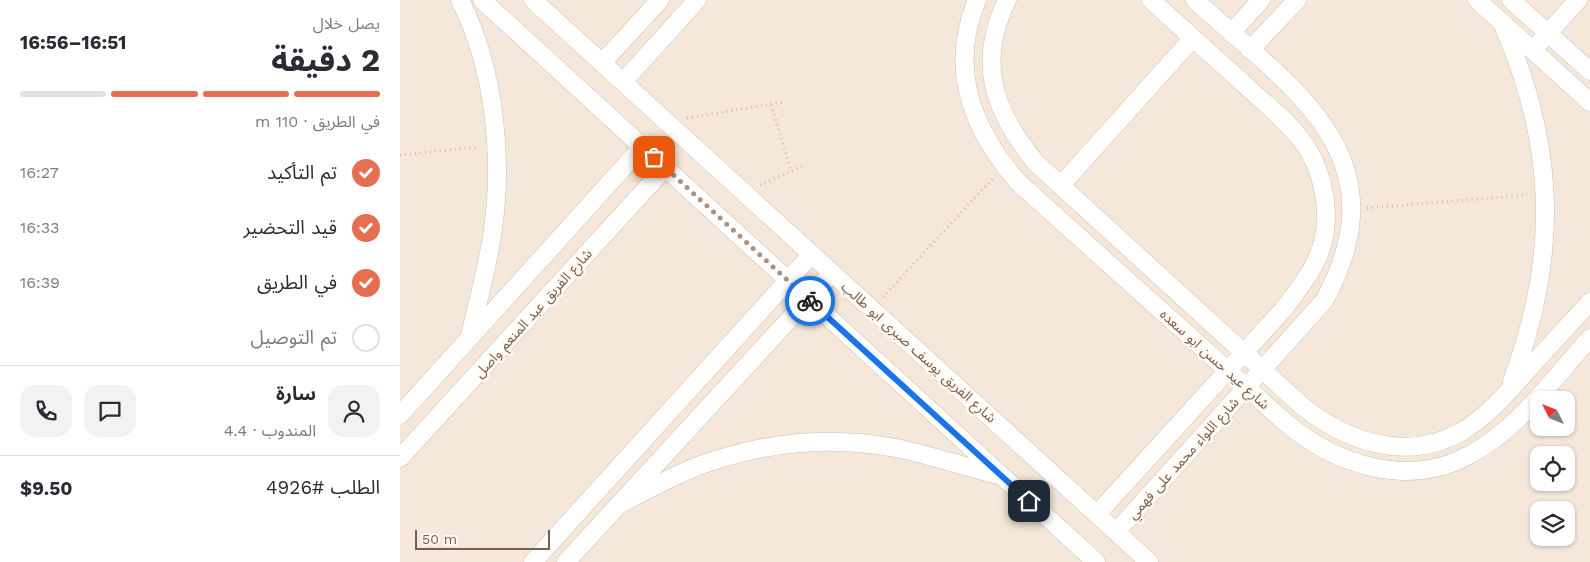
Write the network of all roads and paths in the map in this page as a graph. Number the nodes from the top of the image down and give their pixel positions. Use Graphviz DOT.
graph roads {
  1 [pos="460,0"];
  2 [pos="482,0"];
  3 [pos="534,0"];
  4 [pos="660,0"];
  5 [pos="697,0"];
  6 [pos="977,0"];
  7 [pos="1007,0"];
  8 [pos="1151,0"];
  9 [pos="1195,0"];
  10 [pos="1261,0"];
  11 [pos="1296,0"];
  12 [pos="1477,0"];
  13 [pos="1511,0"];
  14 [pos="1578,0"];
  15 [pos="1502,23"];
  16 [pos="1231,33"];
  17 [pos="1548,33"];
  18 [pos="1193,38"];
  19 [pos="1250,50"];
  20 [pos="1533,50"];
  21 [pos="602,63"];
  22 [pos="1590,71"];
  23 [pos="623,82"];
  24 [pos="784,102"];
  25 [pos="1590,102"];
  26 [pos="771,104"];
  27 [pos="666,122"];
  28 [pos="496,145"];
  29 [pos="642,147"];
  30 [pos="400,155"];
  31 [pos="802,166"];
  32 [pos="1004,166"];
  33 [pos="665,168"];
  34 [pos="792,171"];
  35 [pos="1061,185"];
  36 [pos="744,192"];
  37 [pos="1545,193"];
  38 [pos="1353,209"];
  39 [pos="1124,243"];
  40 [pos="812,254"];
  41 [pos="1107,262"];
  42 [pos="1148,264"];
  43 [pos="832,273"];
  44 [pos="788,280"];
  45 [pos="1130,283"];
  46 [pos="808,299"];
  47 [pos="1590,302"];
  48 [pos="872,309"];
  49 [pos="1590,338"];
  50 [pos="469,339"];
  51 [pos="1244,352"];
  52 [pos="1264,370"];
  53 [pos="1228,371"];
  54 [pos="1247,388"];
  55 [pos="1509,390"];
  56 [pos="1527,408"];
  57 [pos="400,415"];
  58 [pos="1353,438"];
  59 [pos="1427,444"];
  60 [pos="400,458"];
  61 [pos="1345,460"];
  62 [pos="1436,468"];
  63 [pos="1002,476"];
  64 [pos="618,505"];
  65 [pos="1097,514"];
  66 [pos="1116,532"];
  67 [pos="533,562"];
  68 [pos="566,562"];
  69 [pos="1096,562"];
  70 [pos="1149,562"];
  1 -- 28 [label="street"];
  2 -- 29 [label="street"];
  3 -- 21 [label="street, شارع الفريق يوسف صبرى ابو طالب"];
  4 -- 21 [label="street"];
  5 -- 23 [label="street"];
  6 -- 32 [label="street, شارع عيد حسن ابو سعده"];
  7 -- 35 [label="street, شارع عيد حسن ابو سعده"];
  8 -- 18 [label="street, شارع اللواء محمد على فهمي"];
  9 -- 16 [label="street, شارع اللواء محمد على فهمي"];
  10 -- 16 [label="street"];
  11 -- 19 [label="street"];
  12 -- 15 [label="street"];
  13 -- 17 [label="street"];
  14 -- 17 [label="street"];
  15 -- 20 [label="street"];
  15 -- 37 [label="street"];
  16 -- 19 [label="street, شارع اللواء محمد على فهمي"];
  17 -- 20 [label="street"];
  17 -- 22 [label="street"];
  18 -- 35 [label="street"];
  18 -- 51 [label="street, شارع اللواء محمد على فهمي"];
  19 -- 38 [label="street, شارع اللواء محمد على فهمي"];
  20 -- 25 [label="street"];
  21 -- 23 [label="street, شارع الفريق يوسف صبرى ابو طالب"];
  23 -- 27 [label="street, شارع الفريق يوسف صبرى ابو طالب"];
  24 -- 26 [label="path"];
  26 -- 27 [label="path"];
  26 -- 34 [label="path"];
  27 -- 36 [label="street, شارع الفريق يوسف صبرى ابو طالب"];
  28 -- 30 [label="path"];
  28 -- 50 [label="street"];
  29 -- 33 [label="street"];
  29 -- 50 [label="street"];
  31 -- 34 [label="path"];
  32 -- 41 [label="street, شارع عيد حسن ابو سعده"];
  32 -- 48 [label="path"];
  33 -- 44 [label="street"];
  33 -- 60 [label="street, شارع الفريق عبد المنعم واصل"];
  34 -- 36 [label="path"];
  35 -- 39 [label="street, شارع عيد حسن ابو سعده"];
  36 -- 40 [label="street, شارع الفريق يوسف صبرى ابو طالب"];
  37 -- 38 [label="path"];
  37 -- 55 [label="street"];
  38 -- 52 [label="street, شارع اللواء محمد على فهمي"];
  39 -- 41 [label="street"];
  39 -- 42 [label="street, شارع عيد حسن ابو سعده"];
  40 -- 43 [label="street, شارع الفريق يوسف صبرى ابو طالب"];
  40 -- 44 [label="street"];
  41 -- 45 [label="street, شارع عيد حسن ابو سعده"];
  42 -- 45 [label="street"];
  42 -- 51 [label="street, شارع عيد حسن ابو سعده"];
  43 -- 46 [label="street"];
  43 -- 48 [label="street, شارع الفريق يوسف صبرى ابو طالب"];
  44 -- 46 [label="street"];
  44 -- 67 [label="street"];
  45 -- 53 [label="street, شارع عيد حسن ابو سعده"];
  46 -- 63 [label="street"];
  46 -- 64 [label="street"];
  47 -- 55 [label="street, شارع عيد حسن ابو سعده"];
  48 -- 65 [label="street, شارع الفريق يوسف صبرى ابو طالب"];
  49 -- 56 [label="street, شارع عيد حسن ابو سعده"];
  50 -- 57 [label="street"];
  51 -- 52 [label="street, شارع عيد حسن ابو سعده"];
  51 -- 53 [label="street, شارع اللواء محمد على فهمي"];
  52 -- 54 [label="street, شارع اللواء محمد على فهمي"];
  52 -- 58 [label="street, شارع عيد حسن ابو سعده"];
  53 -- 54 [label="street, شارع عيد حسن ابو سعده"];
  53 -- 65 [label="street, شارع اللواء محمد على فهمي"];
  54 -- 61 [label="street, شارع عيد حسن ابو سعده"];
  54 -- 66 [label="street, شارع اللواء محمد على فهمي"];
  55 -- 56 [label="street"];
  55 -- 59 [label="street, شارع عيد حسن ابو سعده"];
  56 -- 62 [label="street, شارع عيد حسن ابو سعده"];
  58 -- 59 [label="street, شارع عيد حسن ابو سعده"];
  58 -- 61 [label="street"];
  59 -- 62 [label="street"];
  61 -- 62 [label="street, شارع عيد حسن ابو سعده"];
  63 -- 64 [label="street"];
  63 -- 69 [label="street"];
  64 -- 68 [label="street"];
  65 -- 66 [label="street, شارع الفريق يوسف صبرى ابو طالب"];
  66 -- 70 [label="street, شارع الفريق يوسف صبرى ابو طالب"];
}
